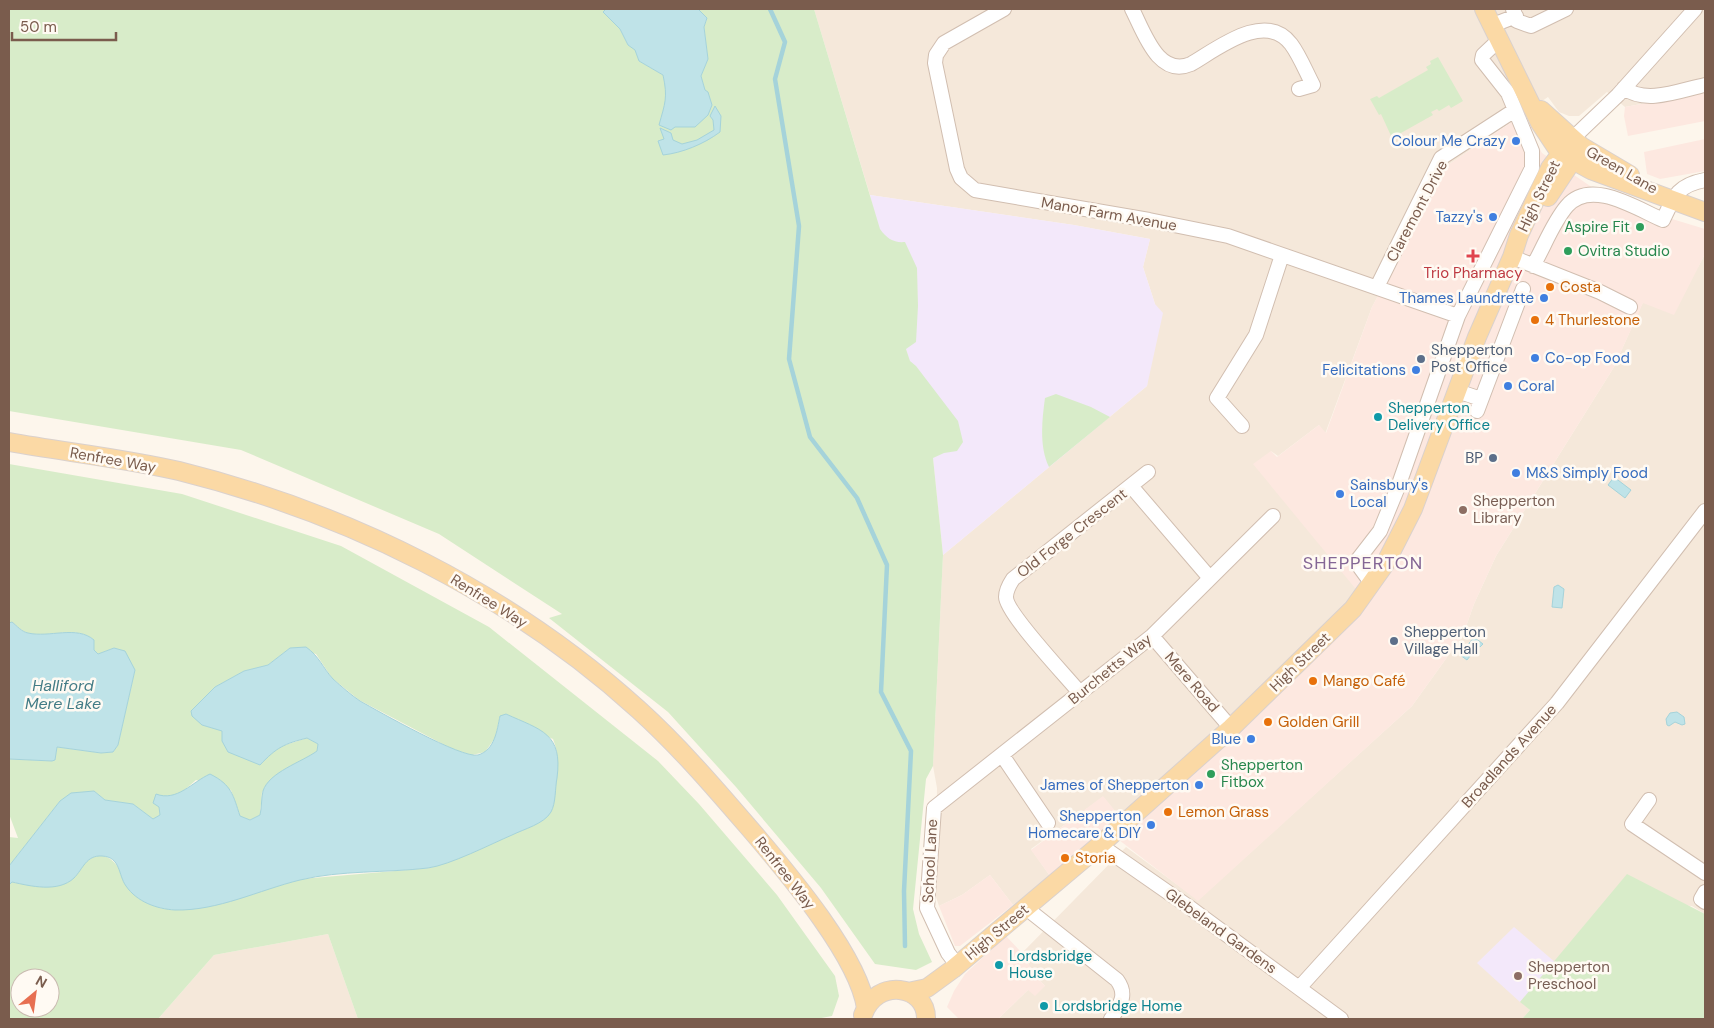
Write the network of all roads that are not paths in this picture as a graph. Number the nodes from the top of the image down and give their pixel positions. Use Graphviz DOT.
graph roads {
  1 [pos="1004,9"];
  2 [pos="1132,9"];
  3 [pos="1484,9"];
  4 [pos="1566,9"];
  5 [pos="1695,9"];
  6 [pos="1514,12"];
  7 [pos="1497,32"];
  8 [pos="1705,85"];
  9 [pos="1300,88"];
  10 [pos="1621,91"];
  11 [pos="1515,110"];
  12 [pos="1571,150"];
  13 [pos="1705,180"];
  14 [pos="1673,198"];
  15 [pos="1705,212"];
  16 [pos="1282,255"];
  17 [pos="1512,257"];
  18 [pos="1533,266"];
  19 [pos="1377,287"];
  20 [pos="1523,289"];
  21 [pos="1630,307"];
  22 [pos="1487,314"];
  23 [pos="1458,316"];
  24 [pos="1508,324"];
  25 [pos="1457,391"];
  26 [pos="1242,426"];
  27 [pos="9,442"];
  28 [pos="1148,472"];
  29 [pos="1131,486"];
  30 [pos="1705,511"];
  31 [pos="1273,516"];
  32 [pos="1209,577"];
  33 [pos="1372,584"];
  34 [pos="1152,636"];
  35 [pos="1080,693"];
  36 [pos="1231,728"];
  37 [pos="1002,755"];
  38 [pos="1648,800"];
  39 [pos="934,808"];
  40 [pos="1048,823"];
  41 [pos="1100,845"];
  42 [pos="1705,873"];
  43 [pos="1026,908"];
  44 [pos="847,959"];
  45 [pos="955,967"];
  46 [pos="1299,988"];
  47 [pos="886,990"];
  48 [pos="908,992"];
  49 [pos="1114,1013"];
  50 [pos="864,1014"];
  51 [pos="926,1017"];
  52 [pos="1341,1019"];
  1 -- 16 [label="street, Manor Farm Avenue"];
  2 -- 9 [label="street"];
  3 -- 7 [label="main road, Green Lane"];
  4 -- 6 [label="street"];
  5 -- 10 [label="street"];
  6 -- 7 [label="street"];
  7 -- 11 [label="street"];
  7 -- 12 [label="main road, Green Lane"];
  8 -- 10 [label="street"];
  10 -- 12 [label="street"];
  11 -- 19 [label="street, Claremont Drive"];
  11 -- 23 [label="street"];
  12 -- 14 [label="main road, Green Lane"];
  12 -- 17 [label="main road, High Street"];
  13 -- 14 [label="street"];
  14 -- 15 [label="main road, Green Lane"];
  14 -- 18 [label="street"];
  16 -- 19 [label="street, Manor Farm Avenue"];
  16 -- 26 [label="street"];
  17 -- 18 [label="street"];
  17 -- 22 [label="main road, High Street"];
  18 -- 21 [label="street"];
  19 -- 23 [label="street, Manor Farm Avenue"];
  20 -- 24 [label="street"];
  22 -- 24 [label="street"];
  22 -- 25 [label="main road, High Street"];
  23 -- 33 [label="street"];
  24 -- 25 [label="street"];
  25 -- 33 [label="main road, High Street"];
  27 -- 44 [label="main road, Renfree Way"];
  28 -- 29 [label="street, Old Forge Crescent"];
  29 -- 32 [label="street"];
  29 -- 35 [label="street, Old Forge Crescent"];
  30 -- 46 [label="street, Broadlands Avenue"];
  31 -- 32 [label="street, Burchetts Way"];
  32 -- 34 [label="street, Burchetts Way"];
  33 -- 36 [label="main road, High Street"];
  34 -- 35 [label="street, Burchetts Way"];
  34 -- 36 [label="street, Mere Road"];
  35 -- 37 [label="street, Burchetts Way"];
  36 -- 41 [label="main road, High Street"];
  37 -- 39 [label="street, Burchetts Way"];
  37 -- 40 [label="street"];
  38 -- 42 [label="street"];
  39 -- 45 [label="street, School Lane"];
  41 -- 43 [label="main road, High Street"];
  41 -- 46 [label="street, Glebeland Gardens"];
  43 -- 45 [label="main road, High Street"];
  43 -- 49 [label="street"];
  44 -- 47 [label="main road, Renfree Way"];
  44 -- 50 [label="main road, Renfree Way"];
  45 -- 48 [label="main road, High Street"];
  45 -- 51 [label="main road, High Street"];
  46 -- 52 [label="street, Glebeland Gardens"];
  47 -- 48 [label="main road"];
  47 -- 50 [label="main road"];
  48 -- 51 [label="main road"];
}
